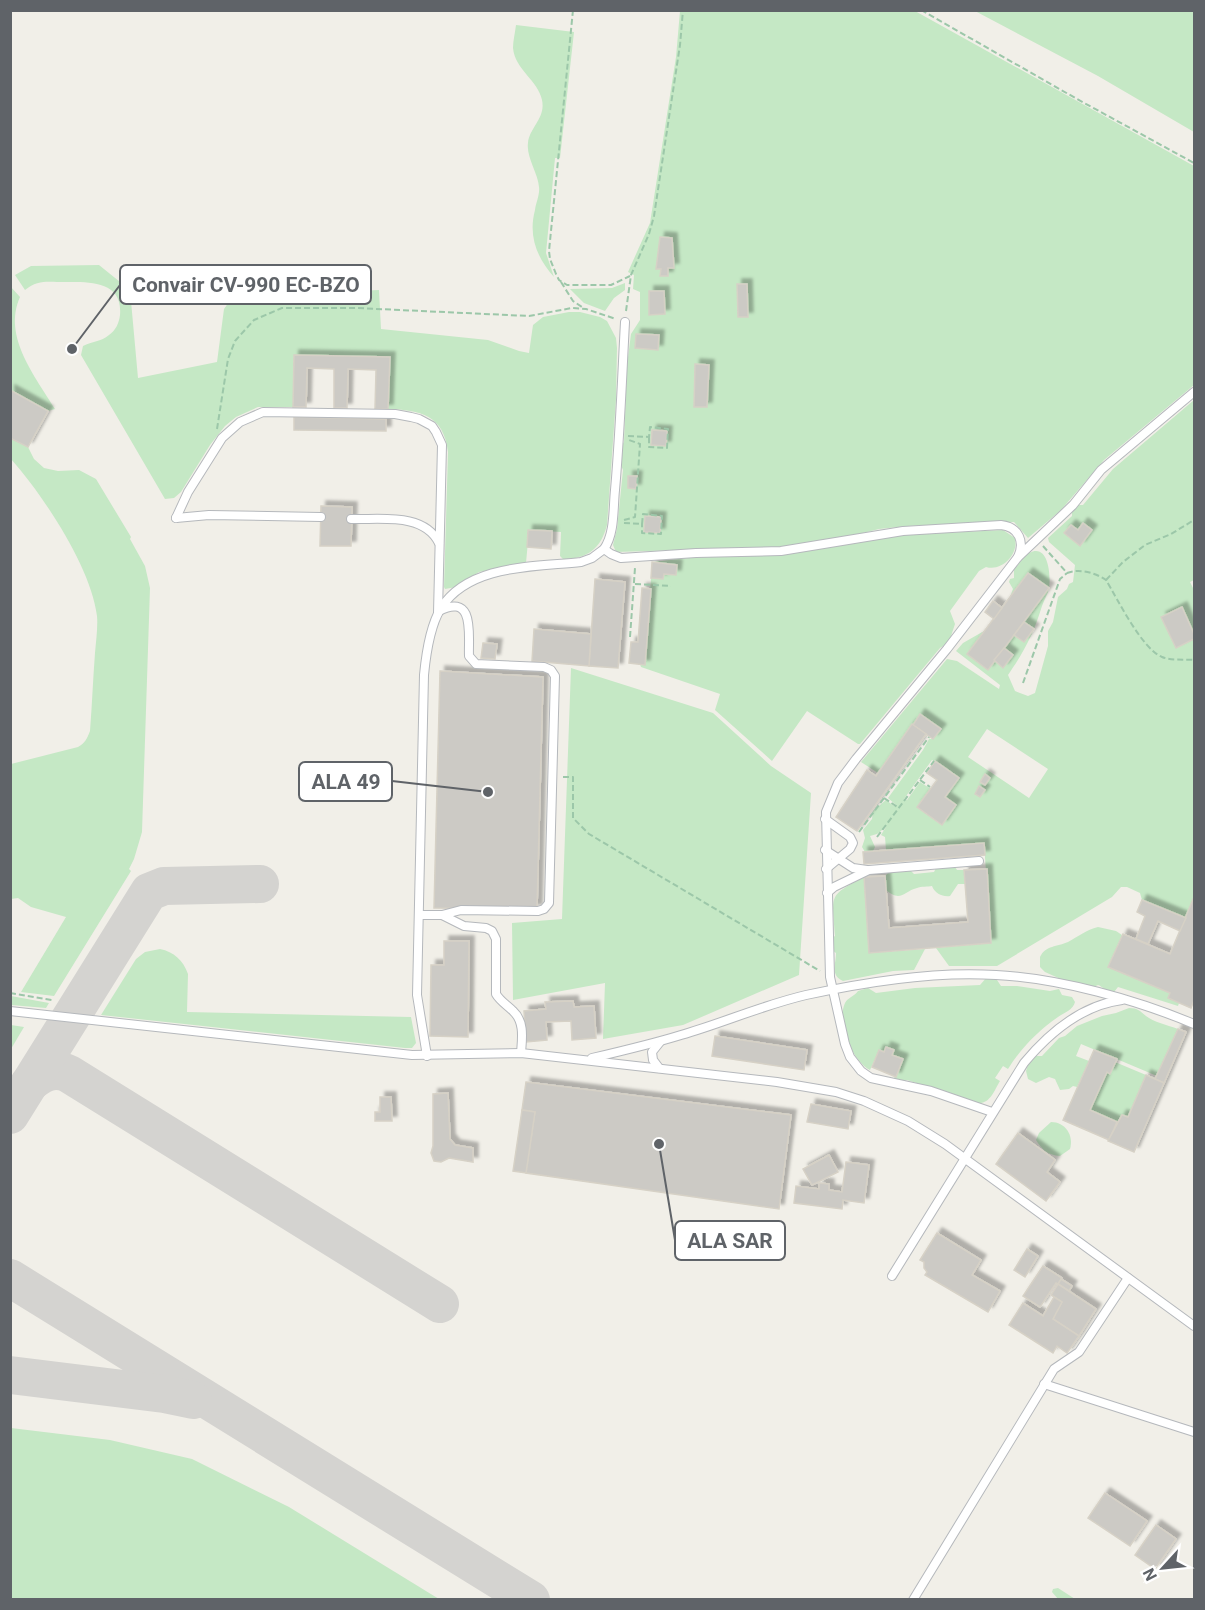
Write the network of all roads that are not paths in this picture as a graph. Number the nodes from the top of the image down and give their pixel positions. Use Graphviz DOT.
graph roads {
  1 [pos="625,322"];
  2 [pos="1194,392"];
  3 [pos="321,517"];
  4 [pos="351,519"];
  5 [pos="440,545"];
  6 [pos="604,549"];
  7 [pos="1018,557"];
  8 [pos="438,613"];
  9 [pos="825,819"];
  10 [pos="825,850"];
  11 [pos="839,859"];
  12 [pos="979,861"];
  13 [pos="826,869"];
  14 [pos="869,870"];
  15 [pos="827,893"];
  16 [pos="419,915"];
  17 [pos="442,915"];
  18 [pos="831,991"];
  19 [pos="1126,999"];
  20 [pos="10,1011"];
  21 [pos="1194,1024"];
  22 [pos="662,1040"];
  23 [pos="521,1053"];
  24 [pos="427,1056"];
  25 [pos="588,1059"];
  26 [pos="660,1068"];
  27 [pos="992,1112"];
  28 [pos="964,1158"];
  29 [pos="892,1276"];
  30 [pos="1128,1278"];
  31 [pos="1194,1326"];
  32 [pos="1044,1384"];
  33 [pos="1194,1432"];
  34 [pos="914,1599"];
  1 -- 6 [label="lane"];
  2 -- 7 [label="lane"];
  3 -- 5 [label="lane"];
  4 -- 5 [label="lane"];
  5 -- 8 [label="lane"];
  6 -- 7 [label="lane"];
  6 -- 8 [label="lane"];
  7 -- 9 [label="lane"];
  8 -- 16 [label="lane"];
  8 -- 17 [label="lane"];
  9 -- 10 [label="lane"];
  9 -- 11 [label="lane"];
  10 -- 11 [label="lane"];
  10 -- 13 [label="lane"];
  11 -- 13 [label="lane"];
  11 -- 14 [label="lane"];
  12 -- 14 [label="lane"];
  13 -- 15 [label="lane"];
  14 -- 15 [label="lane"];
  15 -- 18 [label="lane"];
  16 -- 17 [label="lane"];
  16 -- 24 [label="lane"];
  17 -- 23 [label="lane"];
  18 -- 19 [label="lane"];
  18 -- 22 [label="lane"];
  18 -- 27 [label="lane"];
  19 -- 21 [label="lane"];
  19 -- 27 [label="lane"];
  20 -- 24 [label="lane"];
  22 -- 25 [label="lane"];
  22 -- 26 [label="lane"];
  23 -- 24 [label="lane"];
  23 -- 25 [label="lane"];
  25 -- 26 [label="lane"];
  26 -- 28 [label="lane"];
  27 -- 28 [label="lane"];
  28 -- 29 [label="lane"];
  28 -- 30 [label="lane"];
  30 -- 31 [label="lane"];
  30 -- 32 [label="lane"];
  32 -- 33 [label="lane"];
  32 -- 34 [label="lane"];
}
